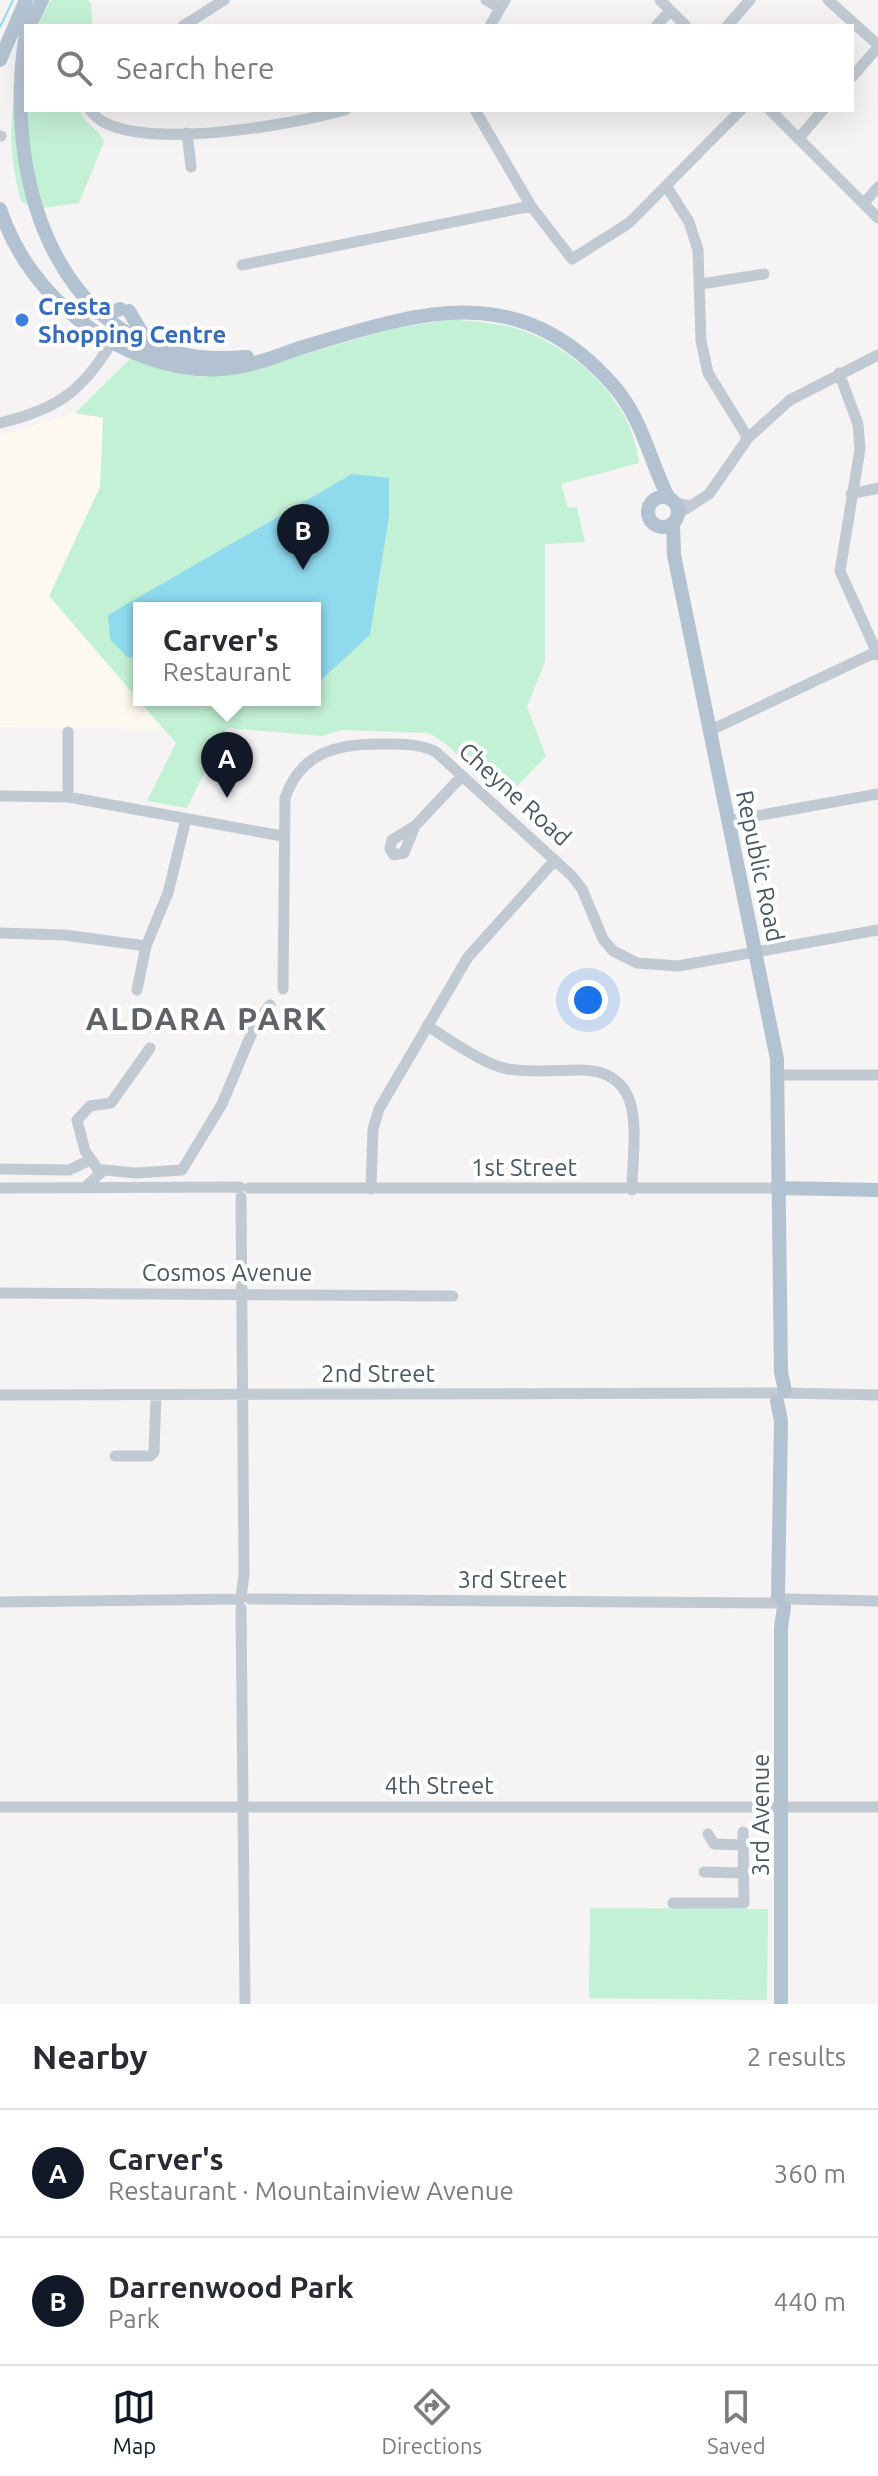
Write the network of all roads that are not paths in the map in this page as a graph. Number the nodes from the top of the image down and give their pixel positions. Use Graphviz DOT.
graph roads {
  1 [pos="26,0"];
  2 [pos="42,0"];
  3 [pos="486,0"];
  4 [pos="660,0"];
  5 [pos="750,0"];
  6 [pos="828,0"];
  7 [pos="221,1"];
  8 [pos="502,4"];
  9 [pos="670,11"];
  10 [pos="30,24"];
  11 [pos="186,24"];
  12 [pos="491,24"];
  13 [pos="658,24"];
  14 [pos="684,24"];
  15 [pos="729,24"];
  16 [pos="24,38"];
  17 [pos="878,46"];
  18 [pos="0,60"];
  19 [pos="854,75"];
  20 [pos="4,93"];
  21 [pos="91,112"];
  22 [pos="337,112"];
  23 [pos="476,112"];
  24 [pos="739,112"];
  25 [pos="772,112"];
  26 [pos="821,112"];
  27 [pos="187,133"];
  28 [pos="799,138"];
  29 [pos="191,167"];
  30 [pos="667,187"];
  31 [pos="878,187"];
  32 [pos="864,203"];
  33 [pos="6,204"];
  34 [pos="531,206"];
  35 [pos="878,218"];
  36 [pos="242,265"];
  37 [pos="764,274"];
  38 [pos="701,284"];
  39 [pos="83,310"];
  40 [pos="110,339"];
  41 [pos="149,345"];
  42 [pos="283,353"];
  43 [pos="878,355"];
  44 [pos="839,373"];
  45 [pos="0,423"];
  46 [pos="748,438"];
  47 [pos="878,488"];
  48 [pos="851,494"];
  49 [pos="673,507"];
  50 [pos="658,526"];
  51 [pos="674,555"];
  52 [pos="877,653"];
  53 [pos="709,731"];
  54 [pos="68,732"];
  55 [pos="462,776"];
  56 [pos="878,794"];
  57 [pos="0,796"];
  58 [pos="68,797"];
  59 [pos="186,819"];
  60 [pos="728,821"];
  61 [pos="415,826"];
  62 [pos="282,836"];
  63 [pos="555,860"];
  64 [pos="878,930"];
  65 [pos="0,933"];
  66 [pos="146,946"];
  67 [pos="755,952"];
  68 [pos="283,989"];
  69 [pos="137,990"];
  70 [pos="270,1005"];
  71 [pos="427,1026"];
  72 [pos="150,1048"];
  73 [pos="779,1075"];
  74 [pos="878,1075"];
  75 [pos="90,1160"];
  76 [pos="0,1169"];
  77 [pos="99,1171"];
  78 [pos="85,1187"];
  79 [pos="0,1188"];
  80 [pos="779,1188"];
  81 [pos="371,1189"];
  82 [pos="632,1190"];
  83 [pos="878,1190"];
  84 [pos="244,1193"];
  85 [pos="0,1293"];
  86 [pos="243,1293"];
  87 [pos="453,1296"];
  88 [pos="0,1395"];
  89 [pos="156,1395"];
  90 [pos="243,1395"];
  91 [pos="878,1395"];
  92 [pos="781,1396"];
  93 [pos="115,1456"];
  94 [pos="781,1601"];
  95 [pos="878,1601"];
  96 [pos="0,1602"];
  97 [pos="244,1602"];
  98 [pos="0,1807"];
  99 [pos="242,1807"];
  100 [pos="782,1807"];
  101 [pos="878,1807"];
  102 [pos="708,1834"];
  103 [pos="704,1872"];
  104 [pos="743,1873"];
  105 [pos="673,1903"];
  106 [pos="245,2004"];
  107 [pos="781,2004"];
  1 -- 18 [label="main road"];
  2 -- 10 [label="main road"];
  3 -- 8 [label="street"];
  4 -- 9 [label="street"];
  5 -- 15 [label="street"];
  6 -- 17 [label="street"];
  7 -- 11 [label="street"];
  8 -- 12 [label="street"];
  9 -- 13 [label="street"];
  9 -- 14 [label="street"];
  16 -- 20 [label="main road"];
  17 -- 19 [label="street"];
  21 -- 27 [label="street"];
  22 -- 27 [label="street"];
  23 -- 34 [label="street"];
  24 -- 30 [label="street"];
  25 -- 28 [label="street"];
  26 -- 28 [label="street"];
  27 -- 29 [label="street"];
  28 -- 32 [label="street"];
  30 -- 34 [label="street"];
  30 -- 38 [label="street"];
  31 -- 32 [label="street"];
  32 -- 35 [label="street"];
  33 -- 39 [label="main road, Republic Road"];
  33 -- 40 [label="main road, Republic Road"];
  34 -- 36 [label="street"];
  37 -- 38 [label="street"];
  38 -- 46 [label="street"];
  39 -- 40 [label="main road, Republic Road"];
  39 -- 41 [label="main road"];
  40 -- 41 [label="main road, Republic Road"];
  40 -- 42 [label="main road, Republic Road"];
  40 -- 45 [label="street"];
  41 -- 42 [label="main road, Republic Road"];
  42 -- 49 [label="main road, Republic Road"];
  43 -- 44 [label="street"];
  44 -- 46 [label="street"];
  44 -- 48 [label="street"];
  46 -- 49 [label="street"];
  47 -- 48 [label="street"];
  48 -- 52 [label="street"];
  49 -- 50 [label="main road"];
  49 -- 50 [label="main road, Republic Road"];
  49 -- 51 [label="main road, Republic Road"];
  50 -- 51 [label="main road, Republic Road"];
  51 -- 53 [label="main road, Republic Road"];
  52 -- 53 [label="street"];
  53 -- 60 [label="main road, Republic Road"];
  54 -- 58 [label="street"];
  55 -- 61 [label="street"];
  55 -- 62 [label="street, Cheyne Road"];
  55 -- 63 [label="street, Cheyne Road"];
  56 -- 60 [label="street"];
  57 -- 58 [label="street"];
  58 -- 59 [label="street"];
  59 -- 62 [label="street"];
  59 -- 66 [label="street"];
  60 -- 67 [label="main road, Republic Road"];
  62 -- 68 [label="street, Cheyne Road"];
  63 -- 67 [label="street, Cheyne Road"];
  63 -- 71 [label="street"];
  64 -- 67 [label="street, Cheyne Road"];
  65 -- 66 [label="street"];
  66 -- 69 [label="street"];
  67 -- 73 [label="main road, Republic Road"];
  70 -- 77 [label="street"];
  71 -- 81 [label="street"];
  71 -- 82 [label="street"];
  72 -- 75 [label="street"];
  73 -- 74 [label="street"];
  73 -- 80 [label="main road, Republic Road"];
  75 -- 76 [label="street"];
  75 -- 77 [label="street"];
  77 -- 78 [label="street"];
  78 -- 79 [label="street, 1st Street"];
  78 -- 84 [label="street, 1st Street"];
  80 -- 82 [label="street, 1st Street"];
  80 -- 83 [label="main road"];
  80 -- 92 [label="main road, 3rd Avenue"];
  81 -- 82 [label="street, 1st Street"];
  81 -- 84 [label="street, 1st Street"];
  84 -- 86 [label="street"];
  85 -- 86 [label="street, Cosmos Avenue"];
  86 -- 87 [label="street, Cosmos Avenue"];
  86 -- 90 [label="street"];
  88 -- 89 [label="street, 2nd Street"];
  89 -- 90 [label="street, 2nd Street"];
  89 -- 93 [label="street"];
  90 -- 92 [label="street, 2nd Street"];
  90 -- 97 [label="street"];
  91 -- 92 [label="street, 2nd Street"];
  92 -- 94 [label="main road, 3rd Avenue"];
  94 -- 95 [label="street, 3rd Street"];
  94 -- 97 [label="street, 3rd Street"];
  94 -- 100 [label="main road, 3rd Avenue"];
  96 -- 97 [label="street"];
  97 -- 99 [label="street"];
  98 -- 99 [label="street, 4th Street"];
  99 -- 100 [label="street, 4th Street"];
  99 -- 106 [label="street"];
  100 -- 101 [label="street, 4th Street"];
  100 -- 107 [label="main road, 3rd Avenue"];
  102 -- 104 [label="street"];
  103 -- 104 [label="street"];
  104 -- 105 [label="street"];
}
